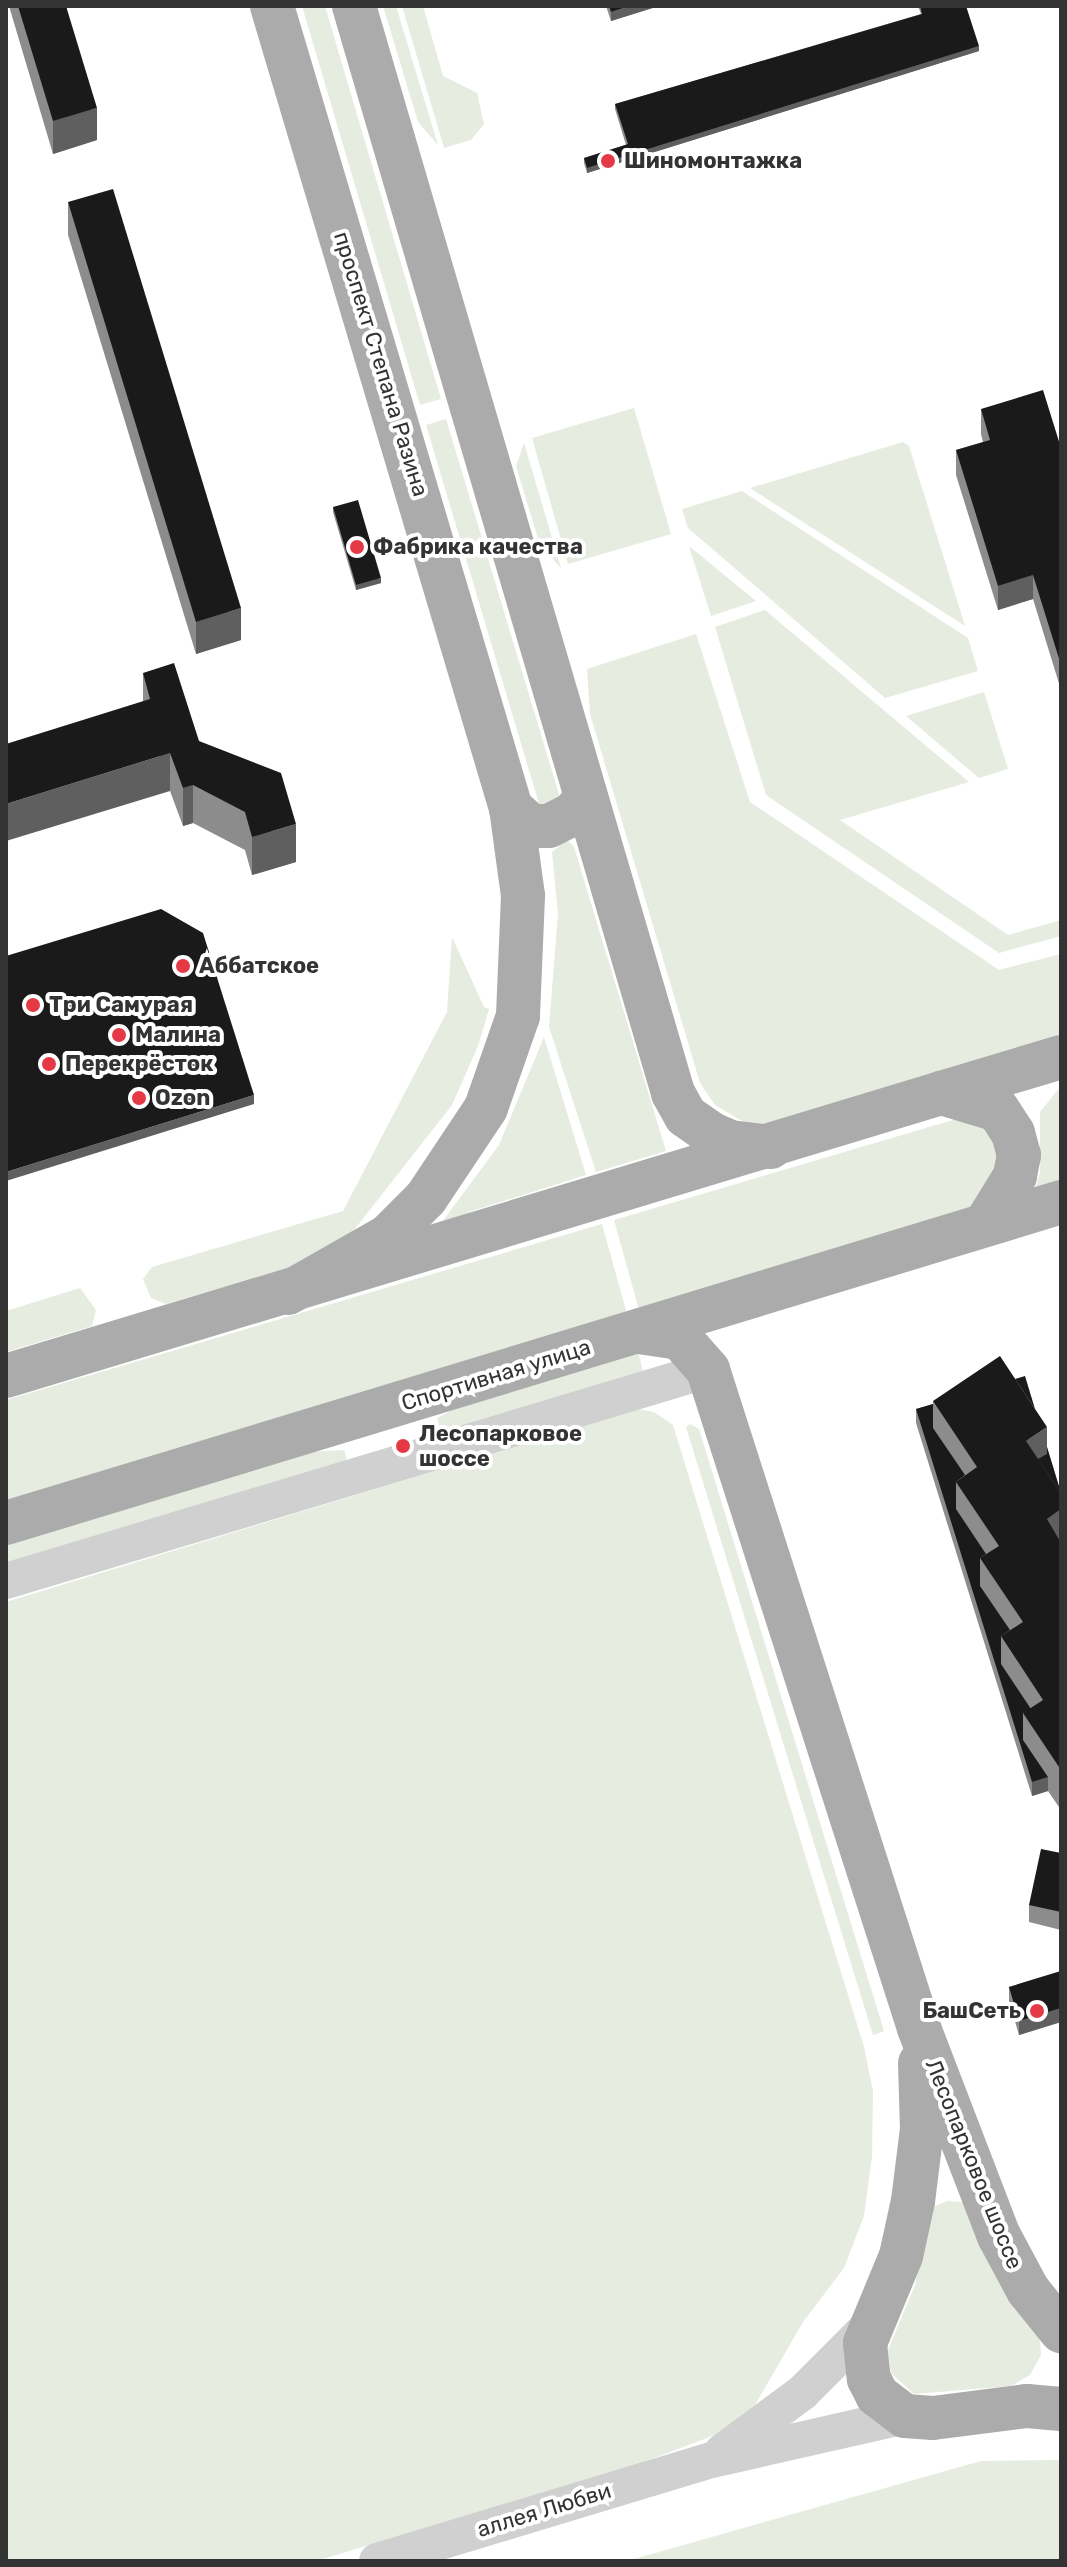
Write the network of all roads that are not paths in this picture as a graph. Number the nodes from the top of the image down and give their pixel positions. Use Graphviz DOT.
graph roads {
  1 [pos="272,6"];
  2 [pos="354,6"];
  3 [pos="583,801"];
  4 [pos="511,808"];
  5 [pos="1061,1057"];
  6 [pos="941,1093"];
  7 [pos="771,1147"];
  8 [pos="1061,1202"];
  9 [pos="985,1225"];
  10 [pos="288,1293"];
  11 [pos="751,1299"];
  12 [pos="639,1332"];
  13 [pos="708,1370"];
  14 [pos="6,1376"];
  15 [pos="6,1523"];
  16 [pos="6,1581"];
  17 [pos="919,2028"];
  18 [pos="984,2197"];
  19 [pos="913,2201"];
  20 [pos="870,2325"];
  21 [pos="1061,2331"];
  22 [pos="1050,2400"];
  23 [pos="905,2416"];
  24 [pos="712,2460"];
  25 [pos="377,2561"];
  1 -- 4 [label="main road, проспект Степана Разина"];
  2 -- 3 [label="main road"];
  3 -- 4 [label="main road"];
  3 -- 7 [label="main road"];
  4 -- 10 [label="main road, проспект Степана Разина"];
  5 -- 6 [label="main road"];
  6 -- 7 [label="main road"];
  6 -- 9 [label="main road"];
  7 -- 10 [label="main road"];
  8 -- 9 [label="main road, Спортивная улица"];
  9 -- 11 [label="main road, Спортивная улица"];
  10 -- 14 [label="main road"];
  11 -- 12 [label="main road, Спортивная улица"];
  11 -- 13 [label="main road"];
  12 -- 13 [label="main road"];
  12 -- 15 [label="main road, Спортивная улица"];
  13 -- 16 [label="street"];
  13 -- 17 [label="main road"];
  17 -- 18 [label="main road, Лесопарковое шоссе"];
  17 -- 19 [label="main road, Лесопарковое шоссе"];
  18 -- 19 [label="main road"];
  18 -- 21 [label="main road, Лесопарковое шоссе"];
  19 -- 20 [label="main road, Лесопарковое шоссе"];
  20 -- 23 [label="main road, Лесопарковое шоссе"];
  20 -- 24 [label="street, аллея Любви"];
  22 -- 23 [label="main road"];
  23 -- 24 [label="street, аллея Любви"];
  24 -- 25 [label="street, аллея Любви"];
}
